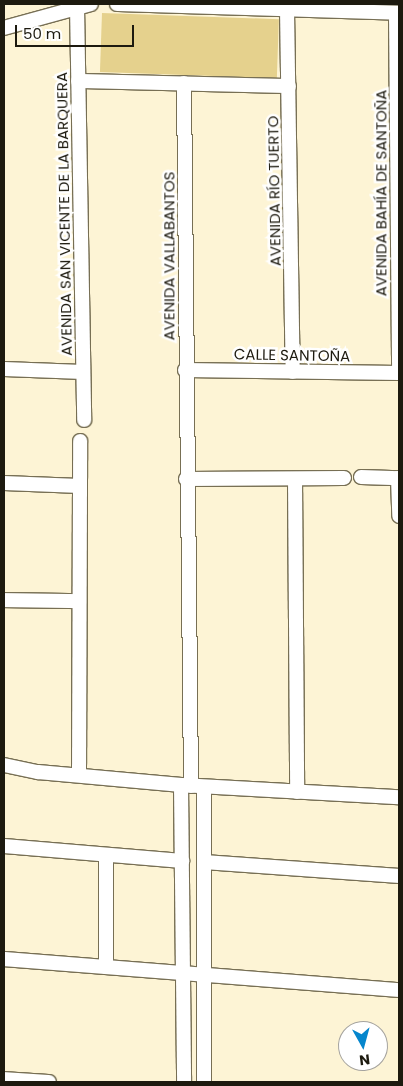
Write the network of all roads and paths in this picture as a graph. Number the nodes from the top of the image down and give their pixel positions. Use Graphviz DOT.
graph roads {
  1 [pos="91,4"];
  2 [pos="117,4"];
  3 [pos="76,6"];
  4 [pos="287,10"];
  5 [pos="398,13"];
  6 [pos="4,28"];
  7 [pos="78,81"];
  8 [pos="184,83"];
  9 [pos="289,86"];
  10 [pos="4,369"];
  11 [pos="185,370"];
  12 [pos="83,372"];
  13 [pos="293,372"];
  14 [pos="399,373"];
  15 [pos="84,420"];
  16 [pos="80,440"];
  17 [pos="344,478"];
  18 [pos="361,478"];
  19 [pos="399,478"];
  20 [pos="186,479"];
  21 [pos="295,479"];
  22 [pos="4,483"];
  23 [pos="80,486"];
  24 [pos="399,516"];
  25 [pos="4,600"];
  26 [pos="80,601"];
  27 [pos="4,765"];
  28 [pos="79,775"];
  29 [pos="192,786"];
  30 [pos="297,792"];
  31 [pos="399,797"];
  32 [pos="4,846"];
  33 [pos="106,855"];
  34 [pos="182,861"];
  35 [pos="204,862"];
  36 [pos="399,876"];
  37 [pos="4,959"];
  38 [pos="106,967"];
  39 [pos="183,974"];
  40 [pos="205,975"];
  41 [pos="399,990"];
  42 [pos="4,1079"];
  43 [pos="44,1082"];
  44 [pos="49,1082"];
  45 [pos="184,1082"];
  46 [pos="204,1082"];
  1 -- 3 [label="street"];
  2 -- 4 [label="street"];
  3 -- 6 [label="street"];
  3 -- 7 [label="street, AVENIDA SAN VICENTE DE LA BARQUERA"];
  4 -- 5 [label="street"];
  4 -- 9 [label="street, AVENIDA RÍO TUERTO"];
  5 -- 14 [label="street, AVENIDA BAHÍA DE SANTOÑA"];
  7 -- 8 [label="street"];
  7 -- 12 [label="street, AVENIDA SAN VICENTE DE LA BARQUERA"];
  8 -- 9 [label="street"];
  8 -- 11 [label="street, AVENIDA VALLABANTOS"];
  9 -- 13 [label="street, AVENIDA RÍO TUERTO"];
  10 -- 12 [label="street"];
  11 -- 13 [label="street, CALLE SANTOÑA"];
  11 -- 20 [label="street, AVENIDA VALLABANTOS"];
  12 -- 15 [label="street, AVENIDA SAN VICENTE DE LA BARQUERA"];
  13 -- 14 [label="street, CALLE SANTOÑA"];
  16 -- 23 [label="street"];
  17 -- 21 [label="street"];
  18 -- 19 [label="street"];
  19 -- 24 [label="street"];
  20 -- 21 [label="street"];
  20 -- 29 [label="street, AVENIDA VALLABANTOS"];
  21 -- 30 [label="street"];
  22 -- 23 [label="street"];
  23 -- 26 [label="street"];
  25 -- 26 [label="street"];
  26 -- 28 [label="street"];
  27 -- 28 [label="street"];
  28 -- 29 [label="street"];
  29 -- 30 [label="street"];
  29 -- 34 [label="street"];
  29 -- 35 [label="street"];
  30 -- 31 [label="street"];
  32 -- 33 [label="street"];
  33 -- 34 [label="street"];
  33 -- 38 [label="street"];
  34 -- 39 [label="street"];
  35 -- 36 [label="street"];
  35 -- 40 [label="street"];
  37 -- 38 [label="street"];
  38 -- 39 [label="street"];
  39 -- 40 [label="street"];
  39 -- 45 [label="street"];
  40 -- 41 [label="street"];
  40 -- 46 [label="street"];
  42 -- 43 [label="street"];
  43 -- 44 [label="street"];
}
